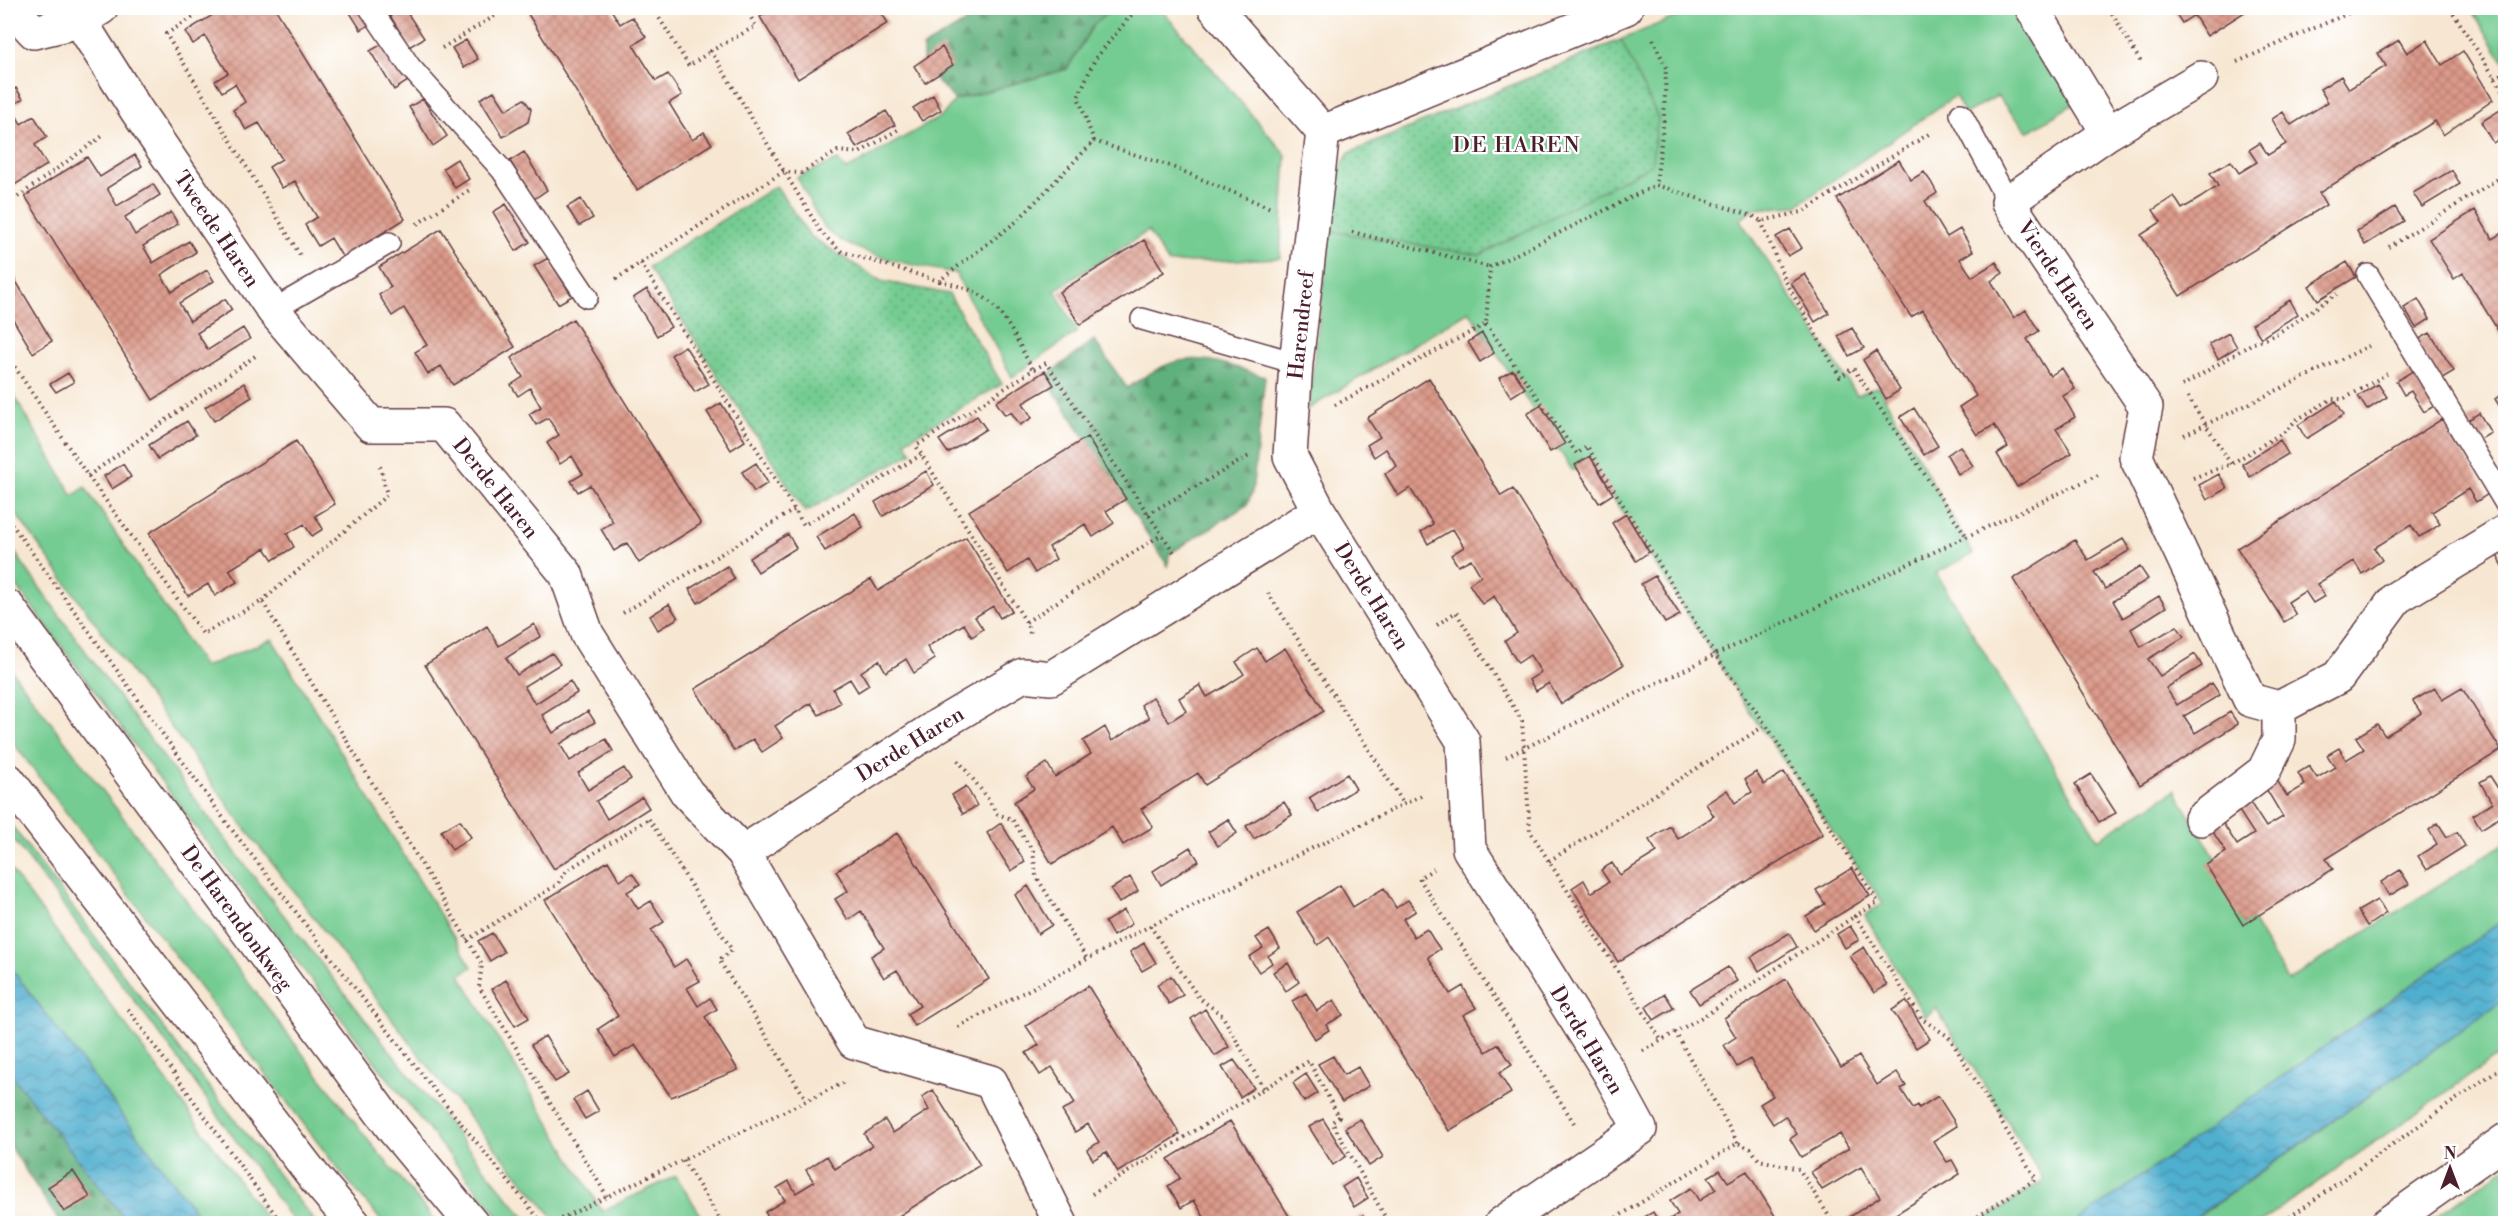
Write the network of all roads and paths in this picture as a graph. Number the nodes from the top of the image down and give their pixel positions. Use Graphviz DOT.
graph roads {
  1 [pos="208,8"];
  2 [pos="370,8"];
  3 [pos="507,8"];
  4 [pos="653,8"];
  5 [pos="745,8"];
  6 [pos="1137,8"];
  7 [pos="1215,8"];
  8 [pos="1626,8"];
  9 [pos="2032,8"];
  10 [pos="2109,8"];
  11 [pos="2360,8"];
  12 [pos="2450,8"];
  13 [pos="91,14"];
  14 [pos="18,15"];
  15 [pos="1653,38"];
  16 [pos="711,51"];
  17 [pos="410,67"];
  18 [pos="2505,72"];
  19 [pos="2201,78"];
  20 [pos="2495,78"];
  21 [pos="2505,95"];
  22 [pos="2164,100"];
  23 [pos="137,111"];
  24 [pos="1961,114"];
  25 [pos="899,129"];
  26 [pos="1323,132"];
  27 [pos="2108,133"];
  28 [pos="1094,141"];
  29 [pos="502,170"];
  30 [pos="783,172"];
  31 [pos="2505,174"];
  32 [pos="1656,185"];
  33 [pos="2008,202"];
  34 [pos="8,204"];
  35 [pos="1761,221"];
  36 [pos="1312,222"];
  37 [pos="389,243"];
  38 [pos="641,263"];
  39 [pos="1490,267"];
  40 [pos="2368,275"];
  41 [pos="939,280"];
  42 [pos="318,284"];
  43 [pos="588,297"];
  44 [pos="273,310"];
  45 [pos="1142,319"];
  46 [pos="1486,324"];
  47 [pos="2402,330"];
  48 [pos="260,353"];
  49 [pos="2417,355"];
  50 [pos="8,357"];
  51 [pos="1296,363"];
  52 [pos="1033,370"];
  53 [pos="2182,386"];
  54 [pos="2146,407"];
  55 [pos="371,425"];
  56 [pos="2205,425"];
  57 [pos="1291,433"];
  58 [pos="921,455"];
  59 [pos="2136,457"];
  60 [pos="2231,464"];
  61 [pos="88,476"];
  62 [pos="2153,493"];
  63 [pos="2505,504"];
  64 [pos="794,510"];
  65 [pos="1319,511"];
  66 [pos="1148,514"];
  67 [pos="8,519"];
  68 [pos="2505,531"];
  69 [pos="1161,535"];
  70 [pos="1967,537"];
  71 [pos="1245,557"];
  72 [pos="1197,587"];
  73 [pos="262,601"];
  74 [pos="8,607"];
  75 [pos="1026,622"];
  76 [pos="588,634"];
  77 [pos="1715,655"];
  78 [pos="1023,675"];
  79 [pos="2279,708"];
  80 [pos="1766,725"];
  81 [pos="937,726"];
  82 [pos="1465,776"];
  83 [pos="8,780"];
  84 [pos="687,793"];
  85 [pos="1404,804"];
  86 [pos="649,819"];
  87 [pos="2201,819"];
  88 [pos="1469,849"];
  89 [pos="743,852"];
  90 [pos="1855,916"];
  91 [pos="1150,926"];
  92 [pos="467,940"];
  93 [pos="1087,959"];
  94 [pos="122,1001"];
  95 [pos="1675,1032"];
  96 [pos="1661,1040"];
  97 [pos="901,1057"];
  98 [pos="2505,1064"];
  99 [pos="1609,1072"];
  100 [pos="1264,1089"];
  101 [pos="806,1099"];
  102 [pos="2505,1140"];
  103 [pos="1738,1143"];
  104 [pos="683,1160"];
  105 [pos="1596,1160"];
  106 [pos="607,1196"];
  107 [pos="1059,1220"];
  108 [pos="282,1224"];
  109 [pos="354,1224"];
  110 [pos="472,1224"];
  111 [pos="543,1224"];
  112 [pos="550,1224"];
  113 [pos="723,1224"];
  114 [pos="1389,1224"];
  115 [pos="1501,1224"];
  116 [pos="1606,1224"];
  117 [pos="1834,1224"];
  118 [pos="1966,1224"];
  119 [pos="2280,1224"];
  120 [pos="2387,1224"];
  1 -- 42 [label="path"];
  2 -- 17 [label="lane"];
  3 -- 17 [label="path"];
  4 -- 16 [label="path"];
  5 -- 16 [label="path"];
  6 -- 28 [label="path"];
  7 -- 26 [label="street"];
  8 -- 26 [label="street"];
  9 -- 27 [label="street"];
  10 -- 22 [label="path"];
  11 -- 19 [label="path"];
  12 -- 20 [label="path"];
  13 -- 14 [label="street, Tweede Haren"];
  13 -- 23 [label="street, Tweede Haren"];
  15 -- 32 [label="path"];
  16 -- 30 [label="path"];
  17 -- 29 [label="lane"];
  18 -- 20 [label="path"];
  19 -- 22 [label="street, Vierde Haren"];
  20 -- 21 [label="path"];
  22 -- 27 [label="street, Vierde Haren"];
  23 -- 34 [label="path"];
  23 -- 44 [label="street, Tweede Haren"];
  24 -- 33 [label="lane"];
  24 -- 35 [label="path"];
  25 -- 30 [label="path"];
  26 -- 36 [label="street, Harendreef"];
  27 -- 33 [label="street, Vierde Haren"];
  28 -- 36 [label="path"];
  28 -- 41 [label="path"];
  29 -- 37 [label="path"];
  29 -- 43 [label="lane"];
  30 -- 38 [label="path"];
  30 -- 41 [label="path"];
  31 -- 40 [label="path"];
  32 -- 35 [label="path"];
  32 -- 39 [label="path"];
  33 -- 54 [label="street, Vierde Haren"];
  35 -- 70 [label="path"];
  36 -- 39 [label="path"];
  36 -- 51 [label="street, Harendreef"];
  37 -- 42 [label="lane"];
  38 -- 43 [label="path"];
  38 -- 64 [label="path"];
  39 -- 46 [label="path"];
  40 -- 47 [label="lane"];
  40 -- 53 [label="path"];
  41 -- 52 [label="path"];
  42 -- 44 [label="lane"];
  44 -- 55 [label="street, Tweede Haren"];
  45 -- 51 [label="lane"];
  46 -- 57 [label="path"];
  46 -- 77 [label="path"];
  47 -- 49 [label="lane"];
  47 -- 56 [label="path"];
  48 -- 61 [label="path"];
  49 -- 60 [label="path"];
  49 -- 63 [label="lane"];
  50 -- 61 [label="path"];
  51 -- 57 [label="street, Harendreef"];
  52 -- 58 [label="path"];
  52 -- 66 [label="path"];
  53 -- 54 [label="path"];
  53 -- 56 [label="path"];
  54 -- 59 [label="street"];
  55 -- 73 [label="path"];
  55 -- 76 [label="street, Derde Haren"];
  56 -- 59 [label="path"];
  56 -- 60 [label="path"];
  57 -- 65 [label="street, Harendreef"];
  57 -- 66 [label="path"];
  58 -- 64 [label="path"];
  58 -- 75 [label="path"];
  59 -- 62 [label="street"];
  59 -- 70 [label="path"];
  60 -- 62 [label="path"];
  61 -- 73 [label="path"];
  62 -- 79 [label="street"];
  64 -- 76 [label="path"];
  65 -- 71 [label="street"];
  65 -- 82 [label="street, Derde Haren"];
  66 -- 69 [label="path"];
  67 -- 111 [label="path"];
  68 -- 79 [label="street"];
  69 -- 72 [label="path"];
  69 -- 75 [label="path"];
  70 -- 77 [label="path"];
  71 -- 72 [label="street"];
  71 -- 85 [label="path"];
  72 -- 78 [label="street"];
  73 -- 92 [label="path"];
  74 -- 110 [label="street, De Harendonkweg"];
  75 -- 78 [label="path"];
  76 -- 84 [label="street, Derde Haren"];
  77 -- 80 [label="path"];
  77 -- 82 [label="path"];
  78 -- 81 [label="street, Derde Haren"];
  79 -- 87 [label="street"];
  80 -- 90 [label="path"];
  80 -- 96 [label="path"];
  81 -- 89 [label="street, Derde Haren"];
  81 -- 93 [label="path"];
  82 -- 85 [label="path"];
  82 -- 88 [label="street, Derde Haren"];
  83 -- 109 [label="street"];
  84 -- 86 [label="path"];
  84 -- 89 [label="street, Derde Haren"];
  85 -- 91 [label="path"];
  86 -- 92 [label="path"];
  86 -- 101 [label="path"];
  88 -- 99 [label="street, Derde Haren"];
  88 -- 105 [label="path"];
  89 -- 97 [label="street, Derde Haren"];
  90 -- 95 [label="path"];
  90 -- 118 [label="path"];
  91 -- 93 [label="path"];
  91 -- 100 [label="path"];
  92 -- 106 [label="path"];
  93 -- 97 [label="path"];
  94 -- 108 [label="path"];
  95 -- 96 [label="path"];
  95 -- 103 [label="path"];
  96 -- 99 [label="path"];
  97 -- 101 [label="path"];
  97 -- 107 [label="street, Derde Haren"];
  98 -- 119 [label="path"];
  99 -- 105 [label="street, Derde Haren"];
  100 -- 107 [label="path"];
  100 -- 114 [label="path"];
  101 -- 104 [label="path"];
  102 -- 120 [label="street"];
  103 -- 116 [label="path"];
  103 -- 117 [label="path"];
  104 -- 106 [label="path"];
  104 -- 113 [label="path"];
  105 -- 115 [label="street, Derde Haren"];
  106 -- 112 [label="path"];
}
